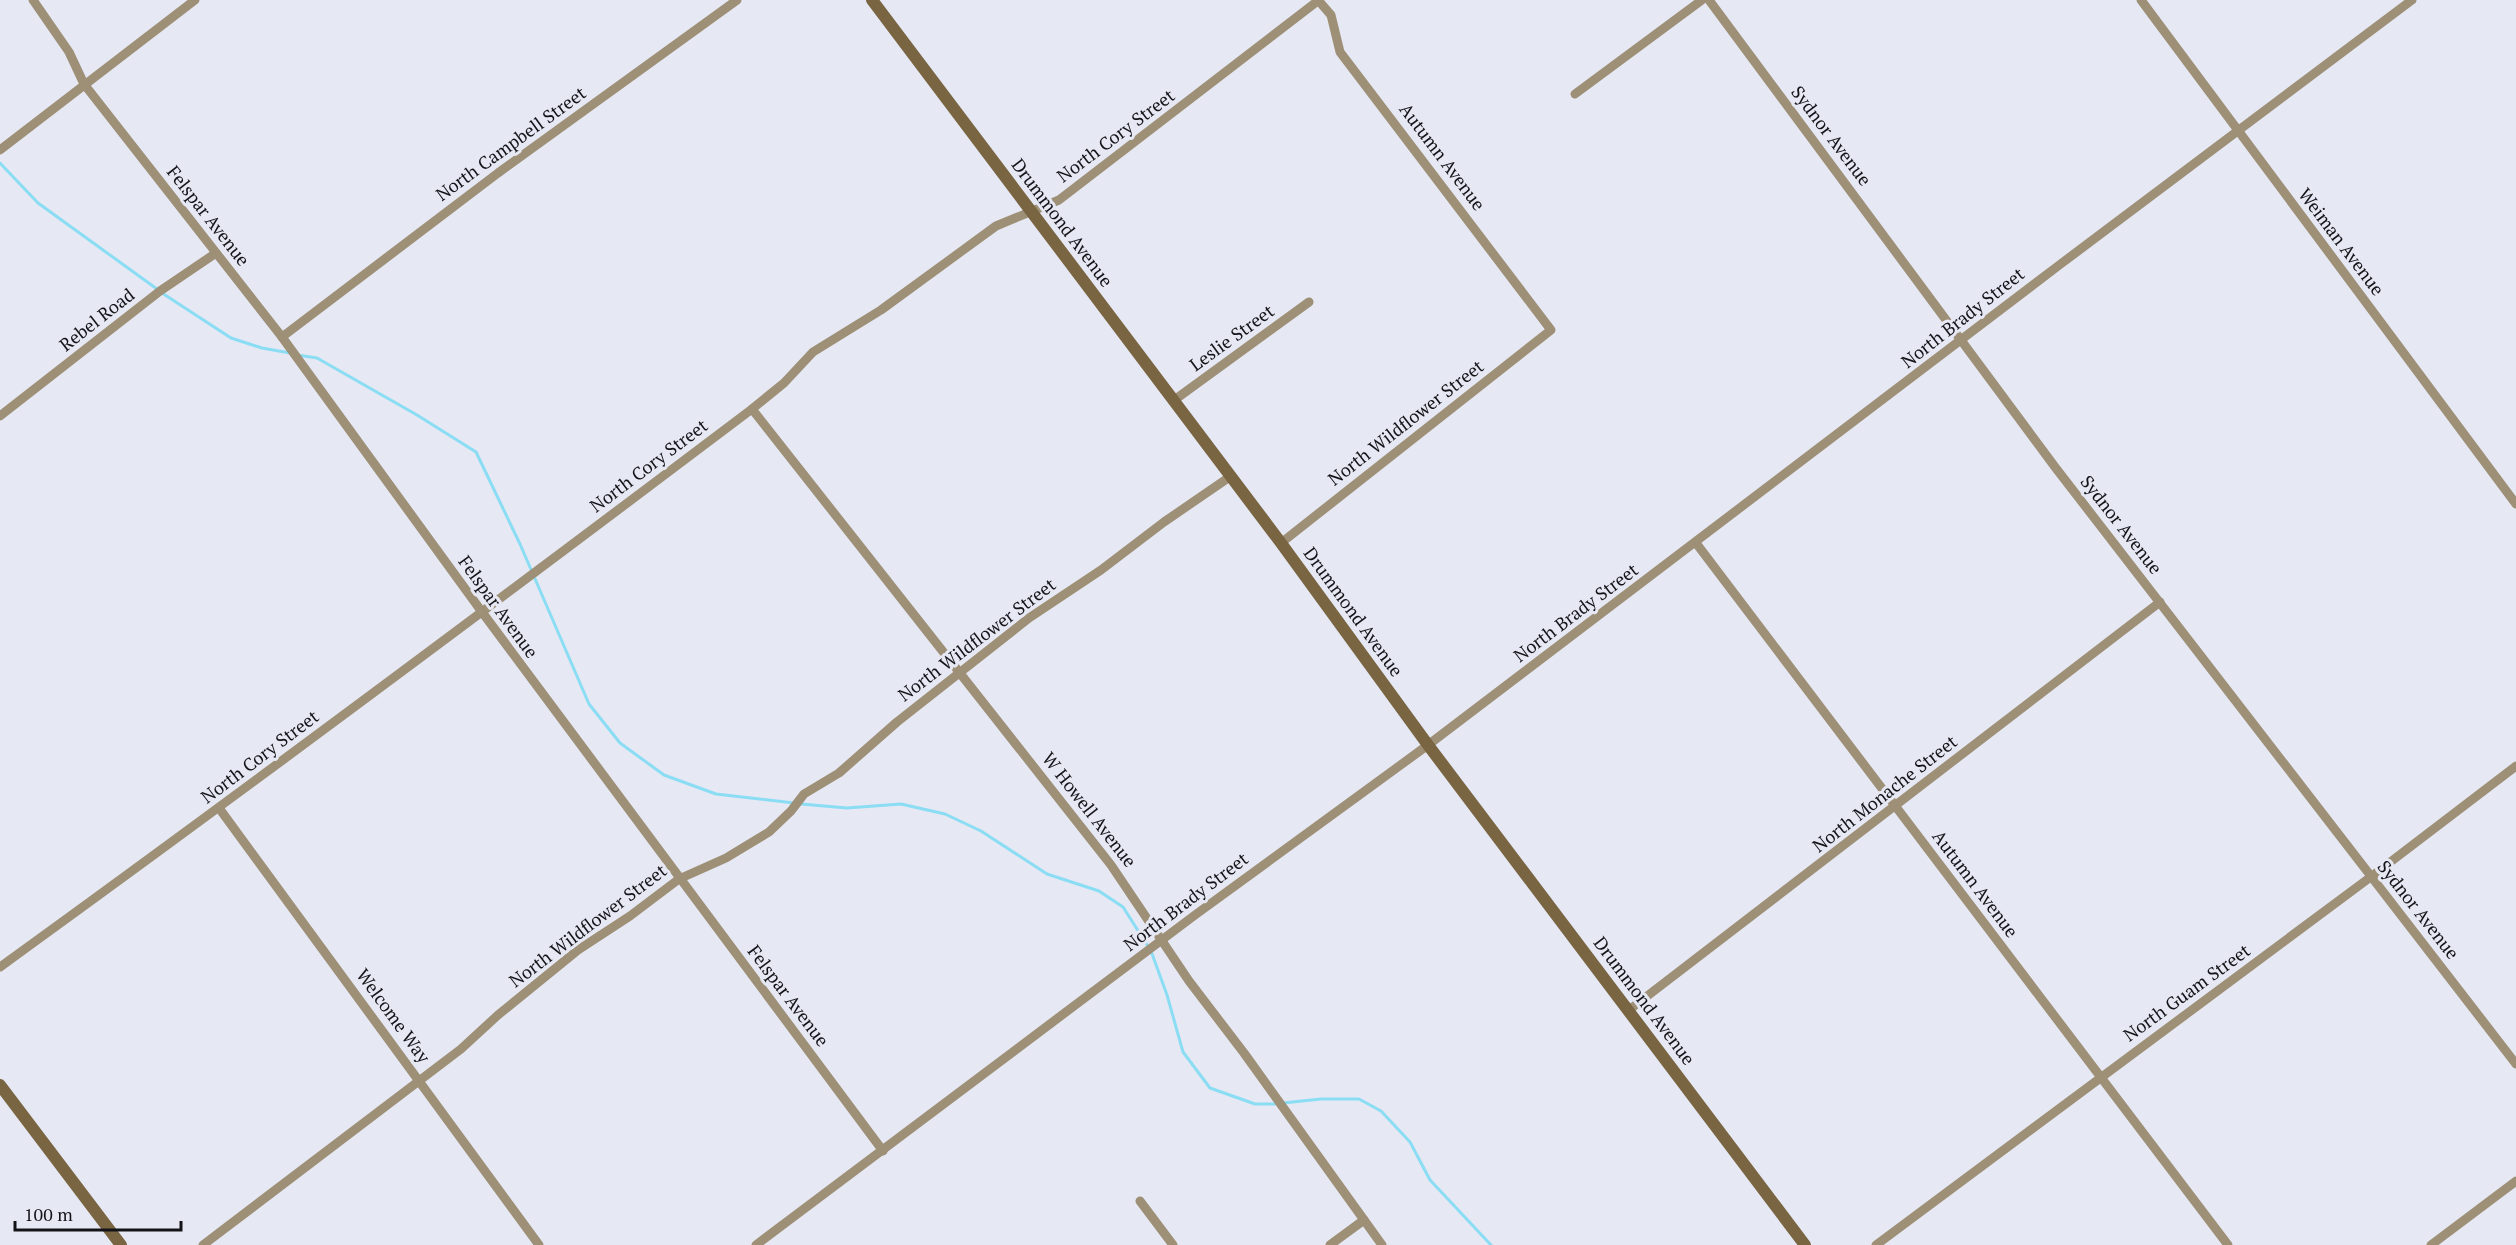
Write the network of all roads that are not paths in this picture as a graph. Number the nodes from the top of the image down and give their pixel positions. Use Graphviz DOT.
graph roads {
  1 [pos="33,0"];
  2 [pos="195,0"];
  3 [pos="736,0"];
  4 [pos="872,0"];
  5 [pos="1318,0"];
  6 [pos="1702,0"];
  7 [pos="1709,0"];
  8 [pos="2140,0"];
  9 [pos="2412,0"];
  10 [pos="84,84"];
  11 [pos="1575,94"];
  12 [pos="2238,131"];
  13 [pos="0,150"];
  14 [pos="1030,210"];
  15 [pos="216,253"];
  16 [pos="1309,302"];
  17 [pos="1551,330"];
  18 [pos="282,337"];
  19 [pos="1963,339"];
  20 [pos="1173,400"];
  21 [pos="752,409"];
  22 [pos="0,416"];
  23 [pos="1231,476"];
  24 [pos="2516,504"];
  25 [pos="1281,543"];
  26 [pos="1696,543"];
  27 [pos="2160,602"];
  28 [pos="482,612"];
  29 [pos="961,672"];
  30 [pos="1428,745"];
  31 [pos="2516,766"];
  32 [pos="1896,807"];
  33 [pos="219,808"];
  34 [pos="2372,876"];
  35 [pos="679,879"];
  36 [pos="1163,940"];
  37 [pos="0,967"];
  38 [pos="1629,1010"];
  39 [pos="2516,1064"];
  40 [pos="2100,1077"];
  41 [pos="420,1080"];
  42 [pos="0,1084"];
  43 [pos="883,1151"];
  44 [pos="2516,1181"];
  45 [pos="1140,1201"];
  46 [pos="1364,1220"];
  47 [pos="121,1245"];
  48 [pos="203,1245"];
  49 [pos="539,1245"];
  50 [pos="756,1245"];
  51 [pos="1173,1245"];
  52 [pos="1330,1245"];
  53 [pos="1382,1245"];
  54 [pos="1805,1245"];
  55 [pos="1876,1245"];
  56 [pos="2228,1245"];
  57 [pos="2431,1245"];
  1 -- 10 [label="street, Felspar Avenue"];
  2 -- 10 [label="street"];
  3 -- 18 [label="street, North Campbell Street"];
  4 -- 14 [label="street, Drummond Avenue"];
  5 -- 14 [label="street, North Cory Street"];
  5 -- 17 [label="street, Autumn Avenue"];
  6 -- 11 [label="street"];
  7 -- 19 [label="street, Sydnor Avenue"];
  8 -- 12 [label="street, Weiman Avenue"];
  9 -- 12 [label="street, North Brady Street"];
  10 -- 13 [label="street"];
  10 -- 15 [label="street, Felspar Avenue"];
  12 -- 19 [label="street, North Brady Street"];
  12 -- 24 [label="street, Weiman Avenue"];
  14 -- 20 [label="street, Drummond Avenue"];
  14 -- 21 [label="street, North Cory Street"];
  15 -- 18 [label="street, Felspar Avenue"];
  15 -- 22 [label="street, Rebel Road"];
  16 -- 20 [label="street, Leslie Street"];
  17 -- 25 [label="street, North Wildflower Street"];
  18 -- 28 [label="street, Felspar Avenue"];
  19 -- 26 [label="street, North Brady Street"];
  19 -- 27 [label="street, Sydnor Avenue"];
  20 -- 23 [label="street, Drummond Avenue"];
  21 -- 28 [label="street, North Cory Street"];
  21 -- 29 [label="street, W Howell Avenue"];
  23 -- 25 [label="street, Drummond Avenue"];
  23 -- 29 [label="street, North Wildflower Street"];
  25 -- 30 [label="street, Drummond Avenue"];
  26 -- 30 [label="street, North Brady Street"];
  26 -- 32 [label="street, Autumn Avenue"];
  27 -- 32 [label="street, North Monache Street"];
  27 -- 34 [label="street, Sydnor Avenue"];
  28 -- 33 [label="street, North Cory Street"];
  28 -- 35 [label="street, Felspar Avenue"];
  29 -- 35 [label="street, North Wildflower Street"];
  29 -- 36 [label="street, W Howell Avenue"];
  30 -- 36 [label="street, North Brady Street"];
  30 -- 38 [label="street, Drummond Avenue"];
  31 -- 34 [label="street, North Guam Street"];
  32 -- 38 [label="street, North Monache Street"];
  32 -- 40 [label="street, Autumn Avenue"];
  33 -- 37 [label="street, North Cory Street"];
  33 -- 41 [label="street, Welcome Way"];
  34 -- 39 [label="street, Sydnor Avenue"];
  34 -- 40 [label="street, North Guam Street"];
  35 -- 41 [label="street, North Wildflower Street"];
  35 -- 43 [label="street, Felspar Avenue"];
  36 -- 43 [label="street, North Brady Street"];
  36 -- 46 [label="street, W Howell Avenue"];
  38 -- 54 [label="street, Drummond Avenue"];
  40 -- 55 [label="street, North Guam Street"];
  40 -- 56 [label="street, Autumn Avenue"];
  41 -- 48 [label="street, North Wildflower Street"];
  41 -- 49 [label="street, Welcome Way"];
  42 -- 47 [label="street"];
  43 -- 50 [label="street, North Brady Street"];
  44 -- 57 [label="street"];
  45 -- 51 [label="street"];
  46 -- 52 [label="street"];
  46 -- 53 [label="street, W Howell Avenue"];
}
